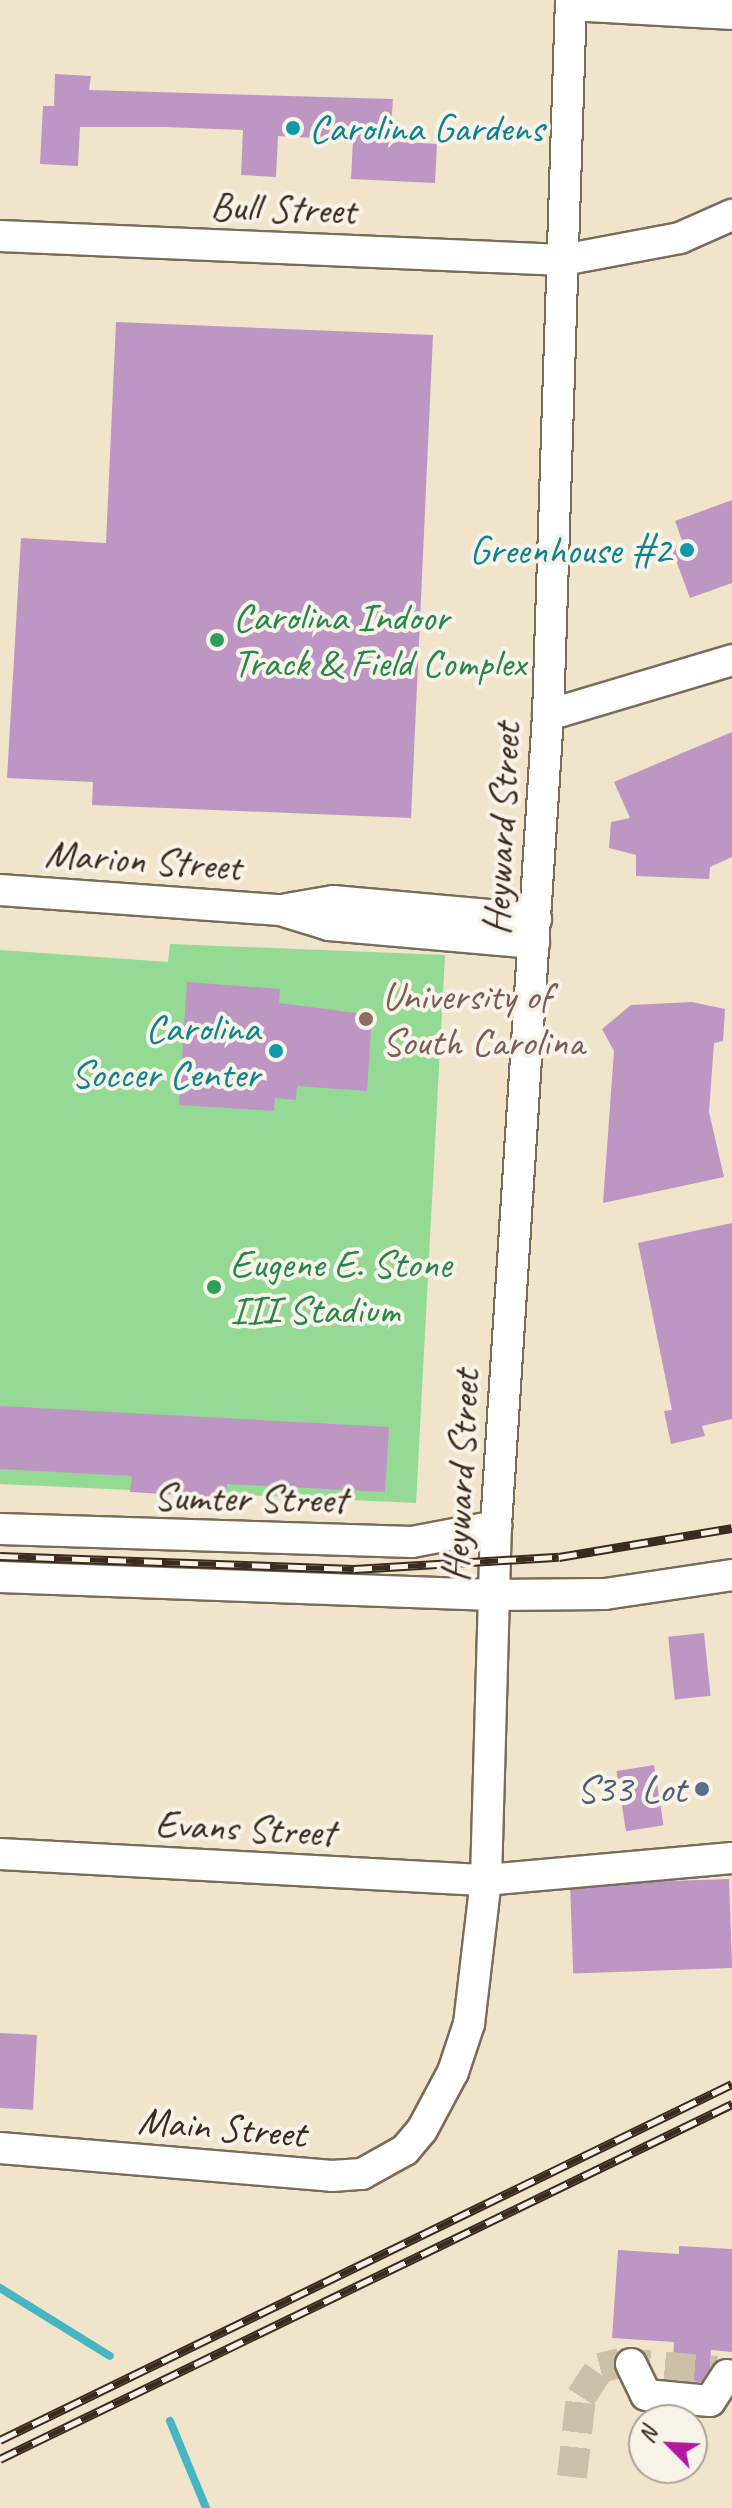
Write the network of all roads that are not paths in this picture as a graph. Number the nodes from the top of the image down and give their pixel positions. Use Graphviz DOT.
graph roads {
  1 [pos="571,3"];
  2 [pos="732,14"];
  3 [pos="732,215"];
  4 [pos="0,236"];
  5 [pos="563,260"];
  6 [pos="732,660"];
  7 [pos="548,715"];
  8 [pos="0,890"];
  9 [pos="535,931"];
  10 [pos="496,1526"];
  11 [pos="0,1529"];
  12 [pos="732,1575"];
  13 [pos="0,1577"];
  14 [pos="493,1595"];
  15 [pos="0,1854"];
  16 [pos="732,1858"];
  17 [pos="486,1880"];
  18 [pos="422,2130"];
  19 [pos="0,2148"];
  20 [pos="631,2364"];
  21 [pos="727,2375"];
  1 -- 2 [label="street"];
  1 -- 5 [label="street, Heyward Street"];
  3 -- 5 [label="street, Bull Street"];
  4 -- 5 [label="street, Bull Street"];
  5 -- 7 [label="street, Heyward Street"];
  6 -- 7 [label="street"];
  7 -- 9 [label="street, Heyward Street"];
  8 -- 9 [label="street, Marion Street"];
  9 -- 10 [label="street, Heyward Street"];
  10 -- 11 [label="street, Sumter Street"];
  10 -- 14 [label="street, Heyward Street"];
  12 -- 14 [label="street"];
  13 -- 14 [label="street"];
  14 -- 17 [label="street, Heyward Street"];
  15 -- 17 [label="street, Evans Street"];
  16 -- 17 [label="street, Evans Street"];
  17 -- 18 [label="street, Heyward Street"];
  18 -- 19 [label="street, Main Street"];
  20 -- 21 [label="street"];
}
